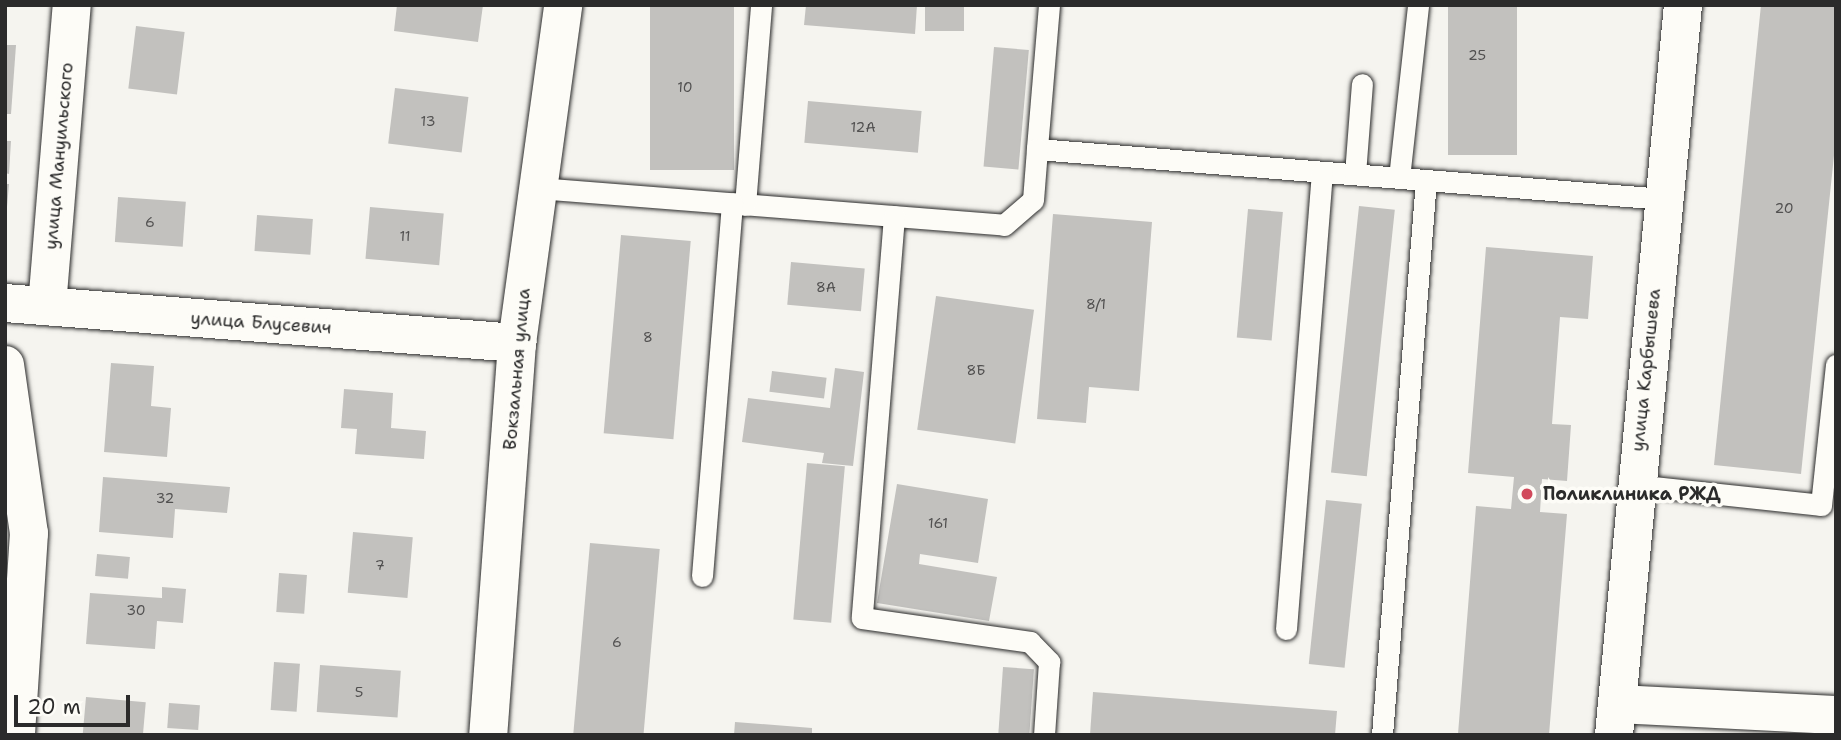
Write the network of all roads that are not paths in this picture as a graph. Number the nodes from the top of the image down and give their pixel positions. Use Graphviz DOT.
graph roads {
  1 [pos="72,5"];
  2 [pos="563,5"];
  3 [pos="761,5"];
  4 [pos="1049,5"];
  5 [pos="1418,5"];
  6 [pos="1683,5"];
  7 [pos="1362,84"];
  8 [pos="1037,149"];
  9 [pos="1322,172"];
  10 [pos="1355,174"];
  11 [pos="1399,178"];
  12 [pos="1426,180"];
  13 [pos="538,188"];
  14 [pos="1664,199"];
  15 [pos="738,204"];
  16 [pos="894,216"];
  17 [pos="5,303"];
  18 [pos="47,306"];
  19 [pos="517,343"];
  20 [pos="5,365"];
  21 [pos="1836,365"];
  22 [pos="1635,485"];
  23 [pos="702,576"];
  24 [pos="1286,629"];
  25 [pos="1836,715"];
  26 [pos="1615,719"];
  27 [pos="16,735"];
  28 [pos="488,735"];
  29 [pos="1044,735"];
  30 [pos="1382,735"];
  1 -- 18 [label="street, улица Мануильского"];
  2 -- 13 [label="street, Вокзальная улица"];
  3 -- 15 [label="lane"];
  4 -- 8 [label="lane"];
  5 -- 11 [label="lane"];
  6 -- 14 [label="street, улица Карбышева"];
  7 -- 10 [label="lane"];
  8 -- 9 [label="lane"];
  8 -- 16 [label="lane"];
  9 -- 10 [label="lane"];
  9 -- 24 [label="lane"];
  10 -- 11 [label="lane"];
  11 -- 12 [label="lane"];
  12 -- 14 [label="lane"];
  12 -- 30 [label="lane"];
  13 -- 15 [label="lane"];
  13 -- 19 [label="street, Вокзальная улица"];
  14 -- 22 [label="street, улица Карбышева"];
  15 -- 16 [label="lane"];
  15 -- 23 [label="lane"];
  16 -- 29 [label="lane"];
  17 -- 18 [label="street, улица Блусевич"];
  18 -- 19 [label="street, улица Блусевич"];
  19 -- 28 [label="street, Вокзальная улица"];
  20 -- 27 [label="street"];
  21 -- 22 [label="lane"];
  22 -- 26 [label="street, улица Карбышева"];
  25 -- 26 [label="street"];
}
